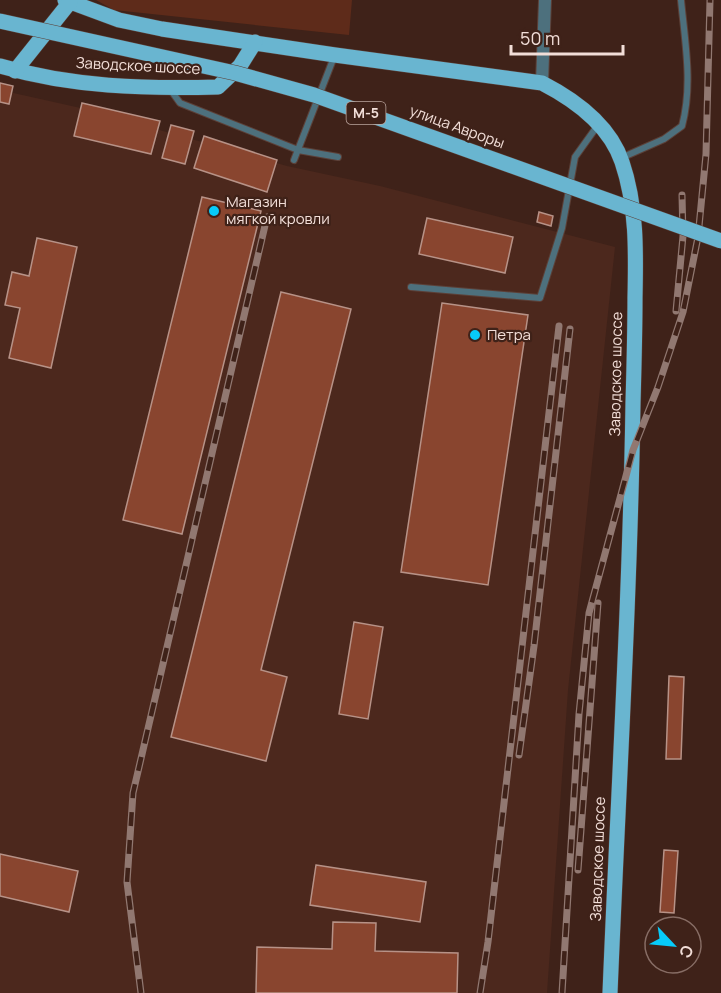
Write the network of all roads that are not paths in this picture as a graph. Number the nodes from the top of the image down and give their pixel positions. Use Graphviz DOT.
graph roads {
  1 [pos="545,0"];
  2 [pos="681,0"];
  3 [pos="68,1"];
  4 [pos="0,21"];
  5 [pos="255,42"];
  6 [pos="335,56"];
  7 [pos="8,68"];
  8 [pos="542,83"];
  9 [pos="170,88"];
  10 [pos="599,123"];
  11 [pos="298,150"];
  12 [pos="338,157"];
  13 [pos="621,158"];
  14 [pos="294,160"];
  15 [pos="721,241"];
  16 [pos="411,287"];
  17 [pos="610,993"];
  1 -- 8 [label="street"];
  2 -- 13 [label="lane"];
  3 -- 5 [label="main road, Заводское шоссе"];
  3 -- 7 [label="main road"];
  4 -- 15 [label="main road, улица Авроры / М-5, bridge"];
  5 -- 6 [label="main road, Заводское шоссе"];
  5 -- 9 [label="main road, Заводское шоссе"];
  6 -- 8 [label="main road, Заводское шоссе"];
  6 -- 11 [label="lane"];
  7 -- 9 [label="main road, Заводское шоссе"];
  8 -- 10 [label="main road, Заводское шоссе"];
  9 -- 11 [label="lane"];
  10 -- 13 [label="main road, Заводское шоссе"];
  10 -- 16 [label="lane"];
  11 -- 12 [label="lane"];
  11 -- 14 [label="lane"];
  13 -- 17 [label="main road, Заводское шоссе"];
}
